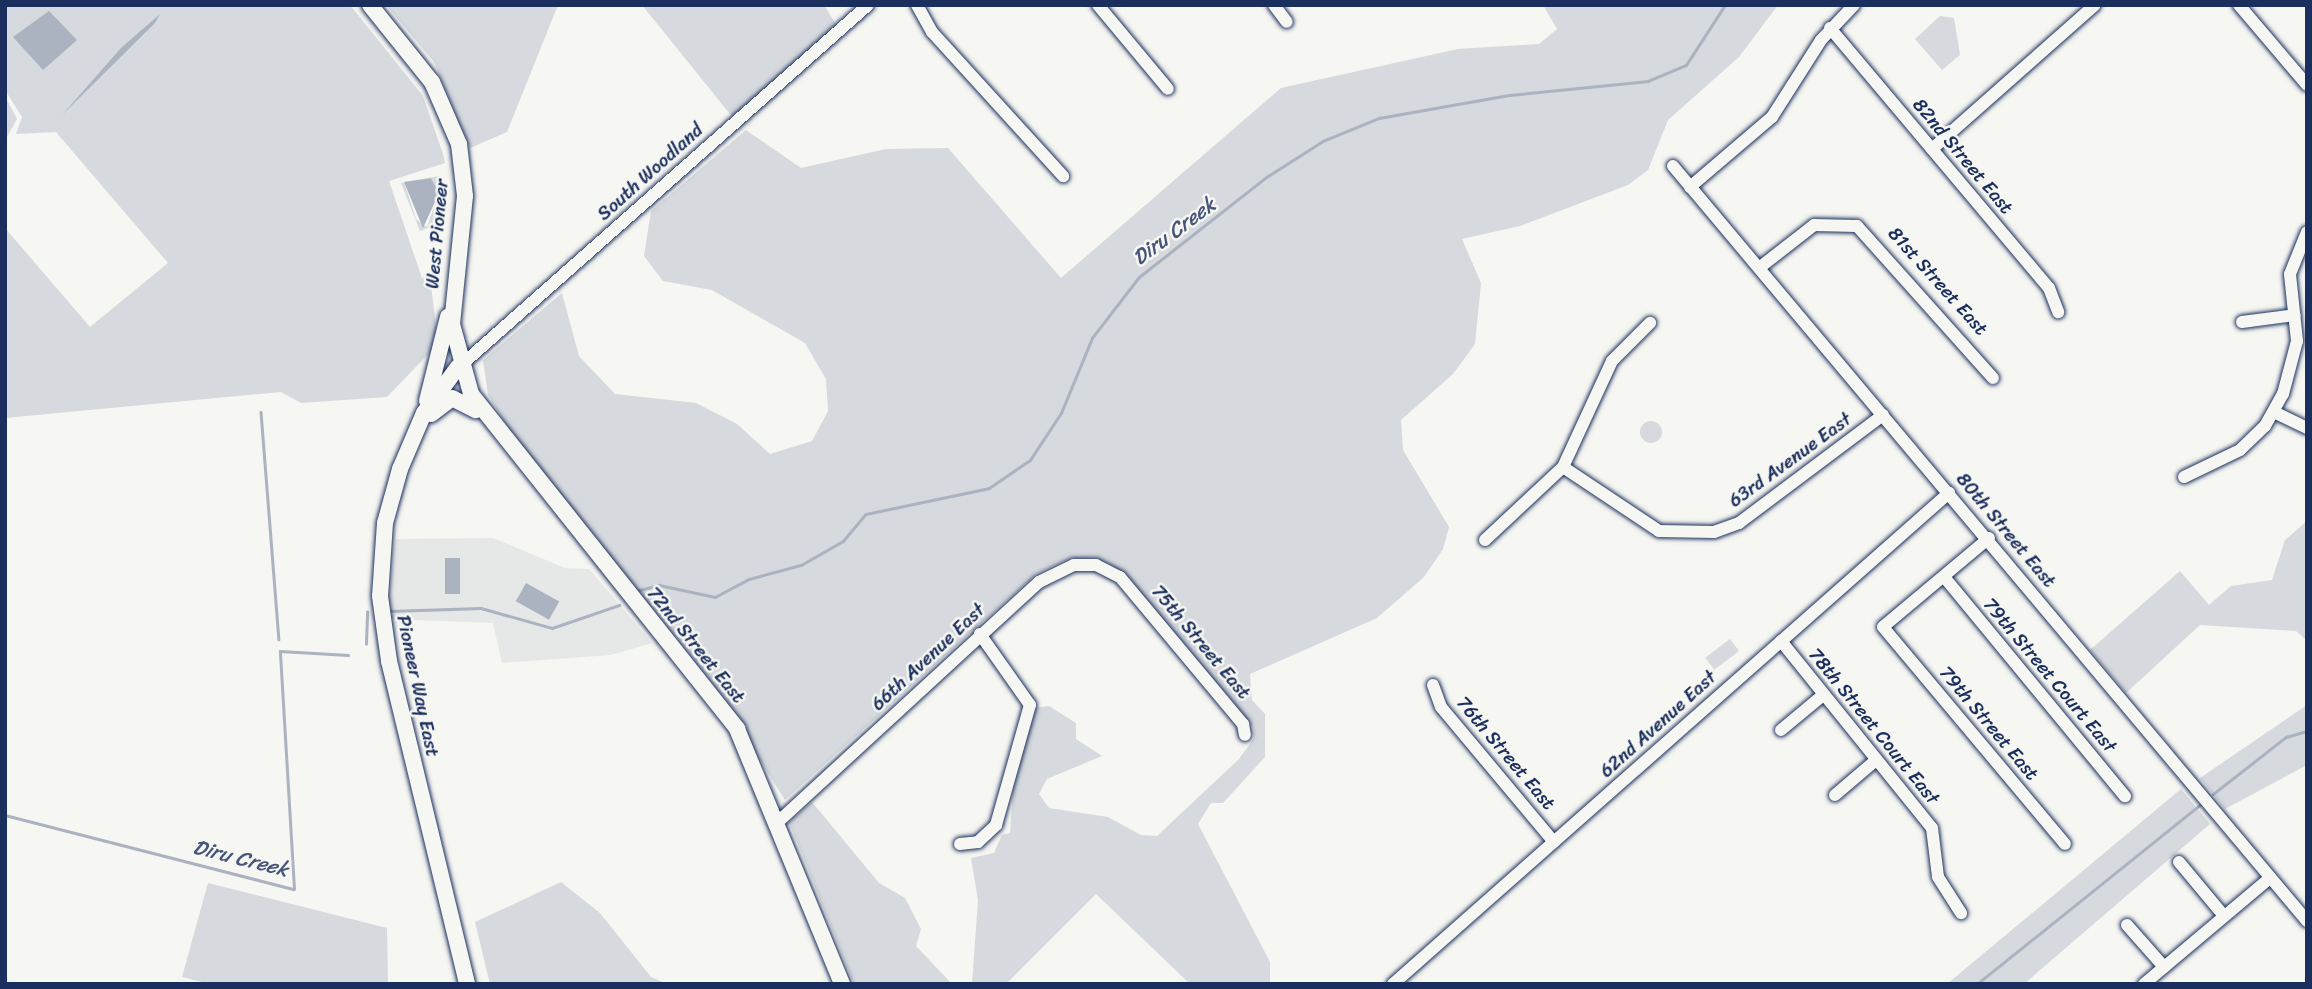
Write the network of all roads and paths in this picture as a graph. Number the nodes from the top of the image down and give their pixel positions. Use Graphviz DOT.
graph roads {
  1 [pos="370,5"];
  2 [pos="868,5"];
  3 [pos="917,5"];
  4 [pos="1098,5"];
  5 [pos="1274,5"];
  6 [pos="1854,5"];
  7 [pos="2095,5"];
  8 [pos="2239,5"];
  9 [pos="1287,22"];
  10 [pos="1830,28"];
  11 [pos="2307,85"];
  12 [pos="1168,89"];
  13 [pos="1931,149"];
  14 [pos="1673,166"];
  15 [pos="1063,176"];
  16 [pos="1690,187"];
  17 [pos="2307,232"];
  18 [pos="1759,268"];
  19 [pos="452,298"];
  20 [pos="2058,312"];
  21 [pos="2295,315"];
  22 [pos="1650,323"];
  23 [pos="2242,323"];
  24 [pos="458,367"];
  25 [pos="1993,379"];
  26 [pos="2274,412"];
  27 [pos="424,413"];
  28 [pos="1883,415"];
  29 [pos="490,424"];
  30 [pos="2307,428"];
  31 [pos="414,434"];
  32 [pos="1563,467"];
  33 [pos="2184,477"];
  34 [pos="1949,493"];
  35 [pos="1989,538"];
  36 [pos="1485,540"];
  37 [pos="1121,577"];
  38 [pos="1945,578"];
  39 [pos="980,634"];
  40 [pos="1781,641"];
  41 [pos="1433,685"];
  42 [pos="1822,696"];
  43 [pos="1781,730"];
  44 [pos="1245,735"];
  45 [pos="1875,761"];
  46 [pos="1835,795"];
  47 [pos="2125,796"];
  48 [pos="779,821"];
  49 [pos="1554,842"];
  50 [pos="960,844"];
  51 [pos="2065,844"];
  52 [pos="2179,862"];
  53 [pos="2270,878"];
  54 [pos="1961,913"];
  55 [pos="2224,916"];
  56 [pos="2307,921"];
  57 [pos="2127,925"];
  58 [pos="2164,967"];
  59 [pos="467,984"];
  60 [pos="842,984"];
  61 [pos="1394,984"];
  62 [pos="2144,984"];
  1 -- 19 [label="main road, West Pioneer"];
  2 -- 24 [label="street, South Woodland"];
  3 -- 15 [label="street"];
  4 -- 12 [label="street"];
  5 -- 9 [label="street"];
  6 -- 10 [label="street"];
  7 -- 13 [label="street"];
  8 -- 11 [label="street"];
  10 -- 13 [label="street, 82nd Street East"];
  10 -- 16 [label="street"];
  13 -- 20 [label="street, 82nd Street East"];
  14 -- 16 [label="street, 80th Street East"];
  16 -- 18 [label="street, 80th Street East"];
  17 -- 21 [label="street"];
  18 -- 25 [label="street, 81st Street East"];
  18 -- 28 [label="street, 80th Street East"];
  19 -- 24 [label="main road, West Pioneer"];
  19 -- 27 [label="main road"];
  21 -- 23 [label="street"];
  21 -- 26 [label="street"];
  22 -- 32 [label="street"];
  24 -- 27 [label="main road, Pioneer Way East"];
  24 -- 29 [label="main road, 72nd Street East"];
  26 -- 30 [label="street"];
  26 -- 33 [label="street"];
  27 -- 31 [label="main road, Pioneer Way East"];
  28 -- 32 [label="street, 63rd Avenue East"];
  28 -- 34 [label="street, 80th Street East"];
  29 -- 31 [label="main road"];
  29 -- 48 [label="main road, 72nd Street East"];
  31 -- 59 [label="main road, Pioneer Way East"];
  32 -- 36 [label="street"];
  34 -- 35 [label="street, 80th Street East"];
  34 -- 40 [label="street, 62nd Avenue East"];
  35 -- 38 [label="street"];
  35 -- 53 [label="street, 80th Street East"];
  37 -- 39 [label="street, 66th Avenue East"];
  37 -- 44 [label="street, 75th Street East"];
  38 -- 47 [label="street, 79th Street Court East"];
  38 -- 51 [label="street, 79th Street East"];
  39 -- 48 [label="street, 66th Avenue East"];
  39 -- 50 [label="street"];
  40 -- 42 [label="street, 78th Street Court East"];
  40 -- 49 [label="street, 62nd Avenue East"];
  41 -- 49 [label="street, 76th Street East"];
  42 -- 43 [label="street"];
  42 -- 45 [label="street, 78th Street Court East"];
  45 -- 46 [label="street"];
  45 -- 54 [label="street, 78th Street Court East"];
  48 -- 60 [label="main road, 72nd Street East"];
  49 -- 61 [label="street, 62nd Avenue East"];
  52 -- 55 [label="street"];
  53 -- 55 [label="street"];
  53 -- 56 [label="street, 80th Street East"];
  55 -- 58 [label="street"];
  57 -- 58 [label="street"];
  58 -- 62 [label="street"];
}
